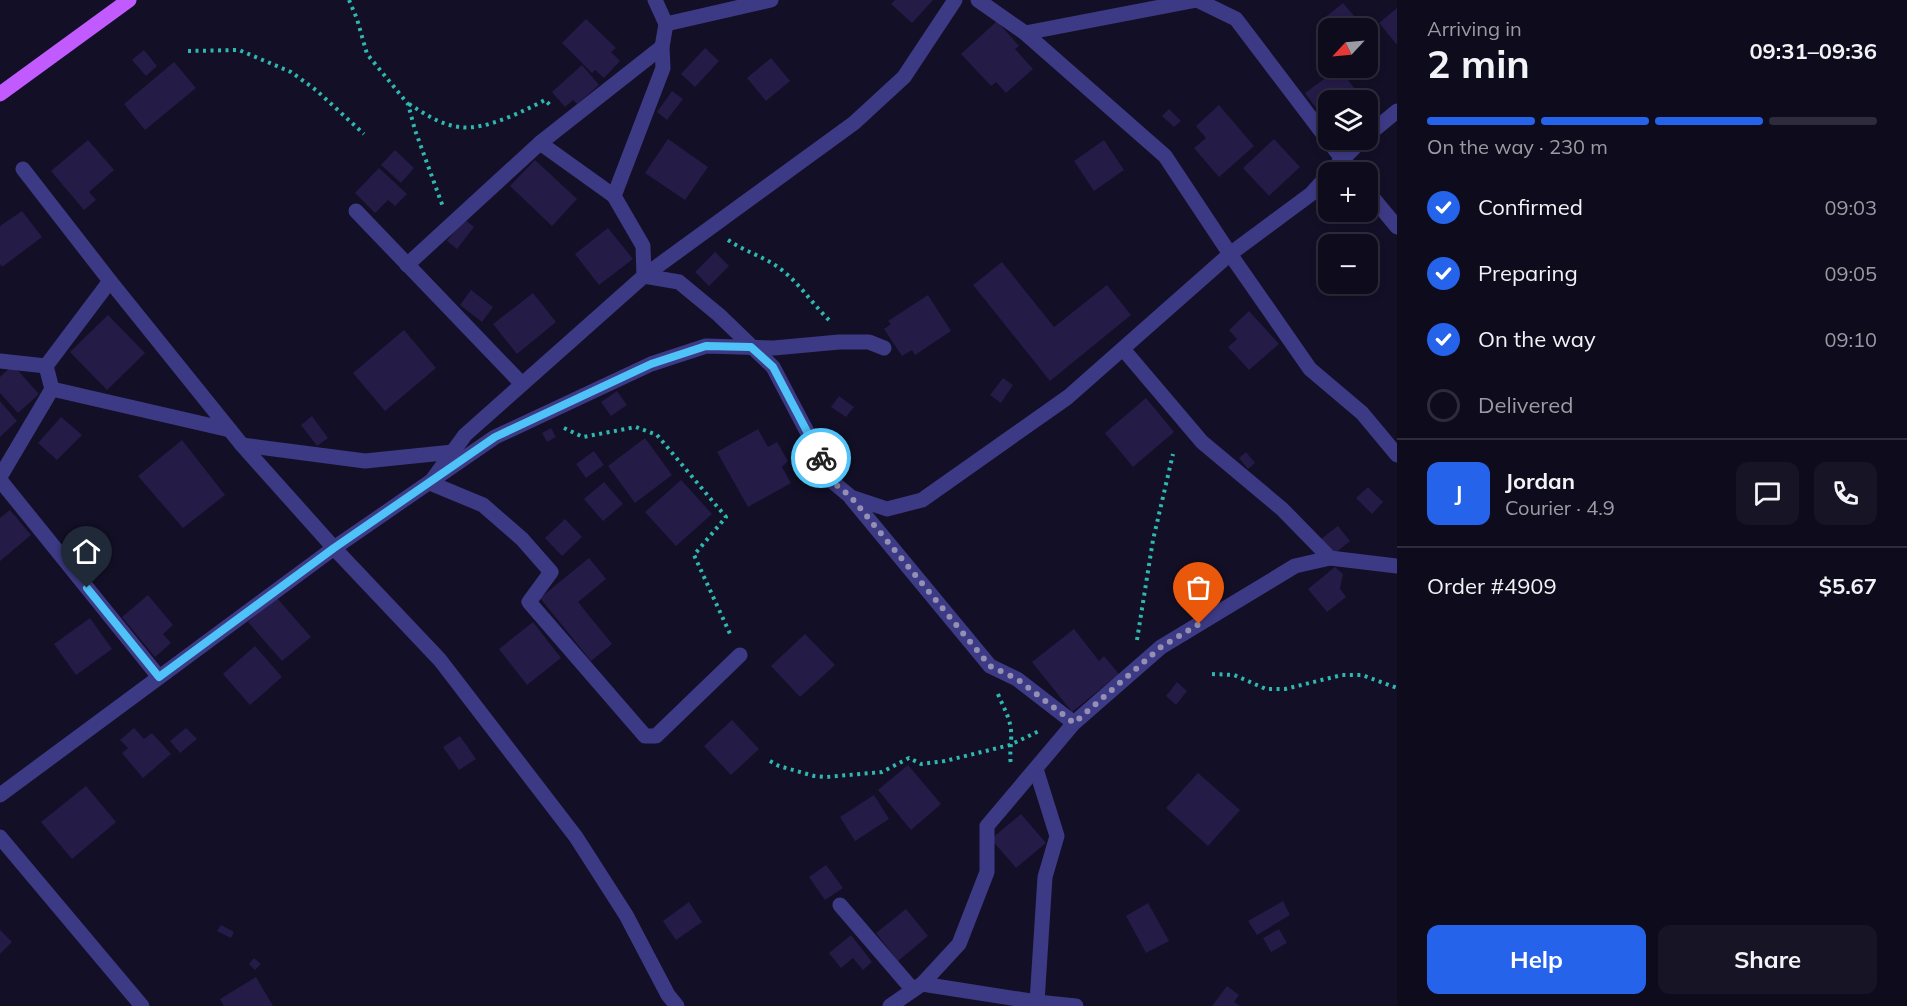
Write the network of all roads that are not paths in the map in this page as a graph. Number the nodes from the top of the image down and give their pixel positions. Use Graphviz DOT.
graph roads {
  1 [pos="129,0"];
  2 [pos="655,0"];
  3 [pos="771,0"];
  4 [pos="955,0"];
  5 [pos="978,0"];
  6 [pos="666,24"];
  7 [pos="1025,33"];
  8 [pos="662,47"];
  9 [pos="0,94"];
  10 [pos="1397,111"];
  11 [pos="1378,127"];
  12 [pos="540,143"];
  13 [pos="1352,150"];
  14 [pos="1341,160"];
  15 [pos="23,168"];
  16 [pos="1318,186"];
  17 [pos="614,196"];
  18 [pos="1378,204"];
  19 [pos="356,211"];
  20 [pos="1397,227"];
  21 [pos="1230,255"];
  22 [pos="407,265"];
  23 [pos="644,276"];
  24 [pos="110,281"];
  25 [pos="751,347"];
  26 [pos="884,348"];
  27 [pos="1123,349"];
  28 [pos="0,361"];
  29 [pos="46,366"];
  30 [pos="522,384"];
  31 [pos="52,389"];
  32 [pos="230,430"];
  33 [pos="242,445"];
  34 [pos="453,452"];
  35 [pos="1397,455"];
  36 [pos="0,479"];
  37 [pos="430,483"];
  38 [pos="851,497"];
  39 [pos="334,548"];
  40 [pos="1330,558"];
  41 [pos="1397,566"];
  42 [pos="740,655"];
  43 [pos="159,677"];
  44 [pos="1070,720"];
  45 [pos="1036,769"];
  46 [pos="0,795"];
  47 [pos="0,837"];
  48 [pos="840,905"];
  49 [pos="917,987"];
  50 [pos="1036,1004"];
  51 [pos="141,1006"];
  52 [pos="677,1006"];
  53 [pos="890,1006"];
  54 [pos="1076,1006"];
  1 -- 9 [label="main road"];
  2 -- 6 [label="street"];
  3 -- 6 [label="street"];
  4 -- 23 [label="street"];
  5 -- 7 [label="street"];
  6 -- 8 [label="street"];
  7 -- 14 [label="street"];
  7 -- 21 [label="street"];
  8 -- 12 [label="street"];
  8 -- 17 [label="street"];
  10 -- 11 [label="street"];
  12 -- 17 [label="street"];
  12 -- 22 [label="street"];
  13 -- 14 [label="street"];
  15 -- 24 [label="street"];
  16 -- 21 [label="street"];
  17 -- 23 [label="street"];
  18 -- 20 [label="street"];
  19 -- 22 [label="street"];
  21 -- 27 [label="street"];
  21 -- 35 [label="street"];
  22 -- 30 [label="street"];
  23 -- 25 [label="street"];
  23 -- 30 [label="street"];
  24 -- 29 [label="street"];
  24 -- 32 [label="street"];
  25 -- 26 [label="street"];
  25 -- 37 [label="street"];
  25 -- 38 [label="street"];
  27 -- 38 [label="street"];
  27 -- 40 [label="street"];
  28 -- 29 [label="street"];
  29 -- 31 [label="street"];
  30 -- 34 [label="street"];
  31 -- 32 [label="street"];
  31 -- 36 [label="street"];
  32 -- 33 [label="street"];
  33 -- 34 [label="street"];
  33 -- 39 [label="street"];
  34 -- 37 [label="street"];
  36 -- 43 [label="street"];
  37 -- 39 [label="street"];
  37 -- 42 [label="street"];
  38 -- 44 [label="street"];
  39 -- 43 [label="street"];
  39 -- 52 [label="street"];
  40 -- 41 [label="street"];
  40 -- 44 [label="street"];
  43 -- 46 [label="street"];
  44 -- 45 [label="street"];
  45 -- 49 [label="street"];
  45 -- 50 [label="street"];
  47 -- 51 [label="street"];
  48 -- 49 [label="street"];
  49 -- 50 [label="street"];
  49 -- 53 [label="street"];
  50 -- 54 [label="street"];
}
